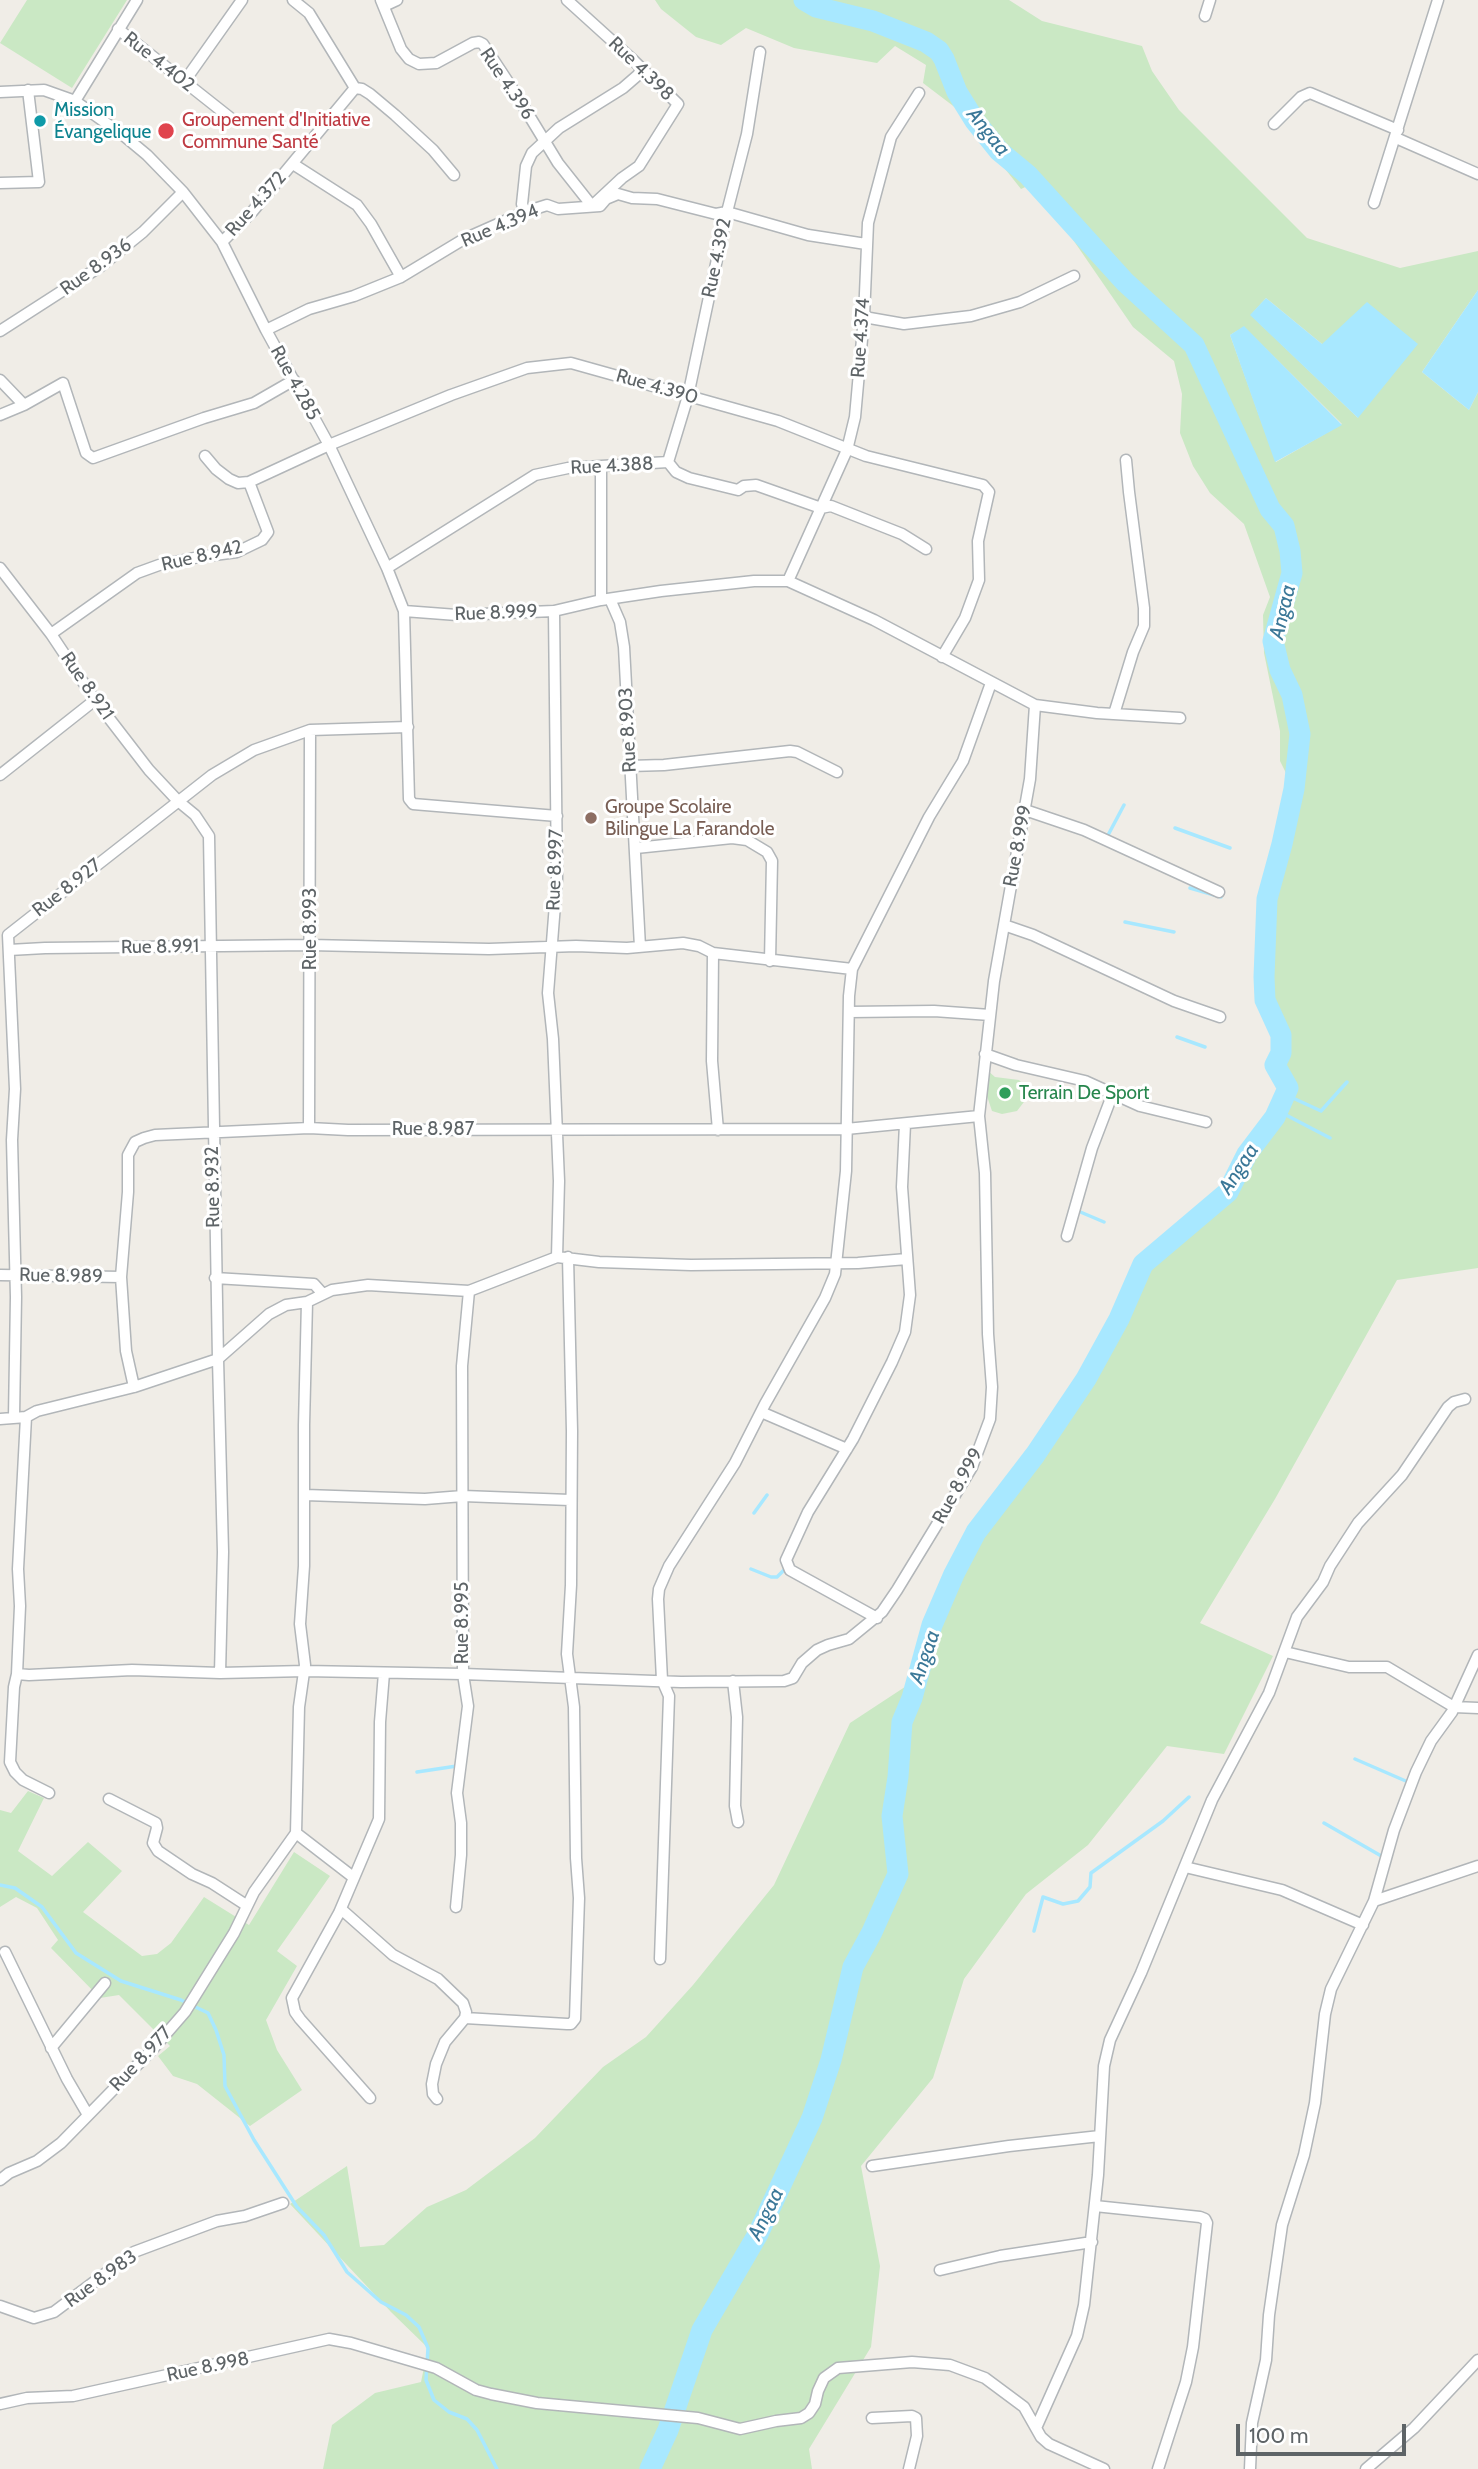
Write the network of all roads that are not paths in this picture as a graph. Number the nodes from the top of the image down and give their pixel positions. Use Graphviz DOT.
graph roads {
  1 [pos="137,0"];
  2 [pos="242,0"];
  3 [pos="293,0"];
  4 [pos="397,0"];
  5 [pos="567,0"];
  6 [pos="1210,0"];
  7 [pos="1437,0"];
  8 [pos="383,3"];
  9 [pos="1205,16"];
  10 [pos="118,29"];
  11 [pos="760,52"];
  12 [pos="642,68"];
  13 [pos="184,82"];
  14 [pos="355,88"];
  15 [pos="28,90"];
  16 [pos="0,92"];
  17 [pos="919,93"];
  18 [pos="75,101"];
  19 [pos="233,120"];
  20 [pos="1274,124"];
  21 [pos="1397,134"];
  22 [pos="545,142"];
  23 [pos="293,164"];
  24 [pos="1478,174"];
  25 [pos="454,175"];
  26 [pos="0,183"];
  27 [pos="183,192"];
  28 [pos="1374,203"];
  29 [pos="592,206"];
  30 [pos="525,212"];
  31 [pos="727,212"];
  32 [pos="222,242"];
  33 [pos="866,244"];
  34 [pos="1074,276"];
  35 [pos="401,277"];
  36 [pos="864,317"];
  37 [pos="266,330"];
  38 [pos="0,331"];
  39 [pos="0,380"];
  40 [pos="294,380"];
  41 [pos="688,396"];
  42 [pos="24,405"];
  43 [pos="0,415"];
  44 [pos="329,445"];
  45 [pos="847,450"];
  46 [pos="205,456"];
  47 [pos="1126,460"];
  48 [pos="668,462"];
  49 [pos="601,466"];
  50 [pos="249,482"];
  51 [pos="821,508"];
  52 [pos="926,549"];
  53 [pos="0,568"];
  54 [pos="387,568"];
  55 [pos="788,581"];
  56 [pos="605,599"];
  57 [pos="404,611"];
  58 [pos="554,611"];
  59 [pos="51,634"];
  60 [pos="942,657"];
  61 [pos="990,683"];
  62 [pos="95,700"];
  63 [pos="1035,705"];
  64 [pos="1114,714"];
  65 [pos="1180,718"];
  66 [pos="408,727"];
  67 [pos="310,730"];
  68 [pos="629,766"];
  69 [pos="837,772"];
  70 [pos="0,775"];
  71 [pos="178,801"];
  72 [pos="1025,810"];
  73 [pos="557,816"];
  74 [pos="636,848"];
  75 [pos="1219,891"];
  76 [pos="1004,925"];
  77 [pos="4,938"];
  78 [pos="310,945"];
  79 [pos="210,946"];
  80 [pos="552,946"];
  81 [pos="640,947"];
  82 [pos="9,950"];
  83 [pos="713,953"];
  84 [pos="770,961"];
  85 [pos="852,969"];
  86 [pos="849,1013"];
  87 [pos="990,1015"];
  88 [pos="1220,1017"];
  89 [pos="985,1054"];
  90 [pos="1113,1093"];
  91 [pos="979,1116"];
  92 [pos="1206,1122"];
  93 [pos="905,1124"];
  94 [pos="309,1128"];
  95 [pos="556,1128"];
  96 [pos="845,1129"];
  97 [pos="718,1130"];
  98 [pos="212,1132"];
  99 [pos="6,1140"];
  100 [pos="1067,1236"];
  101 [pos="562,1257"];
  102 [pos="907,1259"];
  103 [pos="837,1263"];
  104 [pos="0,1275"];
  105 [pos="16,1276"];
  106 [pos="121,1277"];
  107 [pos="215,1278"];
  108 [pos="469,1291"];
  109 [pos="323,1294"];
  110 [pos="307,1302"];
  111 [pos="218,1359"];
  112 [pos="134,1387"];
  113 [pos="1465,1399"];
  114 [pos="761,1412"];
  115 [pos="20,1417"];
  116 [pos="0,1419"];
  117 [pos="847,1449"];
  118 [pos="305,1495"];
  119 [pos="463,1496"];
  120 [pos="570,1500"];
  121 [pos="877,1618"];
  122 [pos="1285,1652"];
  123 [pos="1478,1655"];
  124 [pos="305,1671"];
  125 [pos="220,1673"];
  126 [pos="384,1673"];
  127 [pos="17,1674"];
  128 [pos="463,1674"];
  129 [pos="568,1676"];
  130 [pos="663,1680"];
  131 [pos="733,1681"];
  132 [pos="1454,1707"];
  133 [pos="1478,1708"];
  134 [pos="49,1793"];
  135 [pos="109,1799"];
  136 [pos="738,1822"];
  137 [pos="296,1833"];
  138 [pos="1478,1866"];
  139 [pos="1185,1867"];
  140 [pos="353,1877"];
  141 [pos="1374,1901"];
  142 [pos="246,1905"];
  143 [pos="456,1907"];
  144 [pos="341,1909"];
  145 [pos="1363,1925"];
  146 [pos="5,1952"];
  147 [pos="660,1959"];
  148 [pos="105,1983"];
  149 [pos="465,2018"];
  150 [pos="51,2048"];
  151 [pos="370,2098"];
  152 [pos="437,2099"];
  153 [pos="88,2115"];
  154 [pos="1100,2136"];
  155 [pos="0,2164"];
  156 [pos="872,2166"];
  157 [pos="3,2177"];
  158 [pos="282,2203"];
  159 [pos="1095,2206"];
  160 [pos="1092,2242"];
  161 [pos="940,2270"];
  162 [pos="0,2306"];
  163 [pos="1478,2360"];
  164 [pos="0,2404"];
  165 [pos="872,2418"];
  166 [pos="1036,2428"];
  167 [pos="909,2469"];
  168 [pos="1104,2469"];
  169 [pos="1157,2469"];
  170 [pos="1250,2469"];
  171 [pos="1366,2469"];
  1 -- 10 [label="street"];
  2 -- 13 [label="street"];
  3 -- 14 [label="street"];
  4 -- 8 [label="street"];
  5 -- 12 [label="street, Rue 4.398"];
  6 -- 9 [label="street"];
  7 -- 21 [label="street"];
  8 -- 22 [label="street, Rue 4.396"];
  10 -- 13 [label="street, Rue 4.402"];
  10 -- 18 [label="street"];
  11 -- 31 [label="street, Rue 4.392"];
  12 -- 22 [label="street"];
  12 -- 29 [label="street, Rue 4.398"];
  13 -- 19 [label="street, Rue 4.402"];
  14 -- 23 [label="street, Rue 4.372"];
  14 -- 25 [label="street"];
  15 -- 16 [label="street, Rue 4.285"];
  15 -- 18 [label="street, Rue 4.285"];
  15 -- 26 [label="street"];
  17 -- 33 [label="street, Rue 4.374"];
  18 -- 27 [label="street, Rue 4.285"];
  20 -- 21 [label="street"];
  21 -- 24 [label="street"];
  21 -- 28 [label="street"];
  22 -- 29 [label="street, Rue 4.396"];
  22 -- 30 [label="street"];
  23 -- 32 [label="street, Rue 4.372"];
  23 -- 35 [label="street"];
  27 -- 32 [label="street, Rue 4.285"];
  27 -- 38 [label="street, Rue 8.936"];
  29 -- 30 [label="street, Rue 4.394"];
  29 -- 31 [label="street, Rue 4.394"];
  30 -- 35 [label="street, Rue 4.394"];
  31 -- 33 [label="street, Rue 4.394"];
  31 -- 41 [label="street, Rue 4.392"];
  32 -- 37 [label="street, Rue 4.285"];
  33 -- 36 [label="street, Rue 4.374"];
  34 -- 36 [label="street"];
  35 -- 37 [label="street, Rue 4.394"];
  36 -- 45 [label="street, Rue 4.374"];
  37 -- 40 [label="street, Rue 4.285"];
  39 -- 42 [label="street"];
  40 -- 42 [label="street"];
  40 -- 44 [label="street, Rue 4.285"];
  41 -- 44 [label="street, Rue 4.390"];
  41 -- 45 [label="street, Rue 4.390"];
  41 -- 48 [label="street, Rue 4.392"];
  42 -- 43 [label="street"];
  44 -- 50 [label="street"];
  44 -- 54 [label="street, Rue 4.285"];
  45 -- 51 [label="street, Rue 4.374"];
  45 -- 60 [label="street, Rue 4.390"];
  46 -- 50 [label="street"];
  47 -- 64 [label="street"];
  48 -- 49 [label="street, Rue 4.388"];
  48 -- 51 [label="street, Rue 4.388"];
  49 -- 54 [label="street, Rue 4.388"];
  49 -- 56 [label="street, Rue 8.903"];
  50 -- 59 [label="street, Rue 8.942"];
  51 -- 52 [label="street, Rue 4.388"];
  51 -- 55 [label="street, Rue 4.374"];
  53 -- 59 [label="street, Rue 8.921"];
  54 -- 57 [label="street, Rue 4.285"];
  55 -- 56 [label="street, Rue 8.999"];
  55 -- 60 [label="street, Rue 8.999"];
  56 -- 58 [label="street, Rue 8.999"];
  56 -- 68 [label="street, Rue 8.903"];
  57 -- 58 [label="street, Rue 8.999"];
  57 -- 66 [label="street, Rue 4.285"];
  58 -- 73 [label="street, Rue 8.997"];
  59 -- 62 [label="street, Rue 8.921"];
  60 -- 61 [label="street, Rue 8.999"];
  61 -- 63 [label="street, Rue 8.999"];
  61 -- 85 [label="street"];
  62 -- 70 [label="street"];
  62 -- 71 [label="street, Rue 8.921"];
  63 -- 64 [label="street"];
  63 -- 72 [label="street, Rue 8.999"];
  64 -- 65 [label="street"];
  66 -- 67 [label="street, Rue 8.927"];
  66 -- 73 [label="street, Rue 4.285"];
  67 -- 71 [label="street, Rue 8.927"];
  67 -- 78 [label="street, Rue 8.993"];
  68 -- 69 [label="street"];
  68 -- 74 [label="street, Rue 8.903"];
  71 -- 77 [label="street, Rue 8.927"];
  71 -- 79 [label="street, Rue 8.932"];
  72 -- 75 [label="street"];
  72 -- 76 [label="street, Rue 8.999"];
  73 -- 80 [label="street, Rue 8.997"];
  74 -- 81 [label="street, Rue 8.903"];
  74 -- 84 [label="street"];
  76 -- 87 [label="street, Rue 8.999"];
  76 -- 88 [label="street"];
  77 -- 82 [label="street, Rue 8.927"];
  78 -- 79 [label="street, Rue 8.991"];
  78 -- 80 [label="street, Rue 8.991"];
  78 -- 94 [label="street, Rue 8.993"];
  79 -- 82 [label="street, Rue 8.991"];
  79 -- 98 [label="street, Rue 8.932"];
  80 -- 81 [label="street, Rue 8.991"];
  80 -- 95 [label="street, Rue 8.997"];
  81 -- 83 [label="street, Rue 8.991"];
  82 -- 99 [label="street, Rue 8.927"];
  83 -- 84 [label="street, Rue 8.991"];
  83 -- 97 [label="street"];
  84 -- 85 [label="street, Rue 8.991"];
  85 -- 86 [label="street"];
  86 -- 87 [label="street"];
  86 -- 96 [label="street"];
  87 -- 89 [label="street, Rue 8.999"];
  89 -- 90 [label="street"];
  89 -- 91 [label="street, Rue 8.999"];
  90 -- 92 [label="street"];
  90 -- 100 [label="street"];
  91 -- 93 [label="street, Rue 8.987"];
  91 -- 121 [label="street, Rue 8.999"];
  93 -- 96 [label="street, Rue 8.987"];
  93 -- 102 [label="street"];
  94 -- 95 [label="street, Rue 8.987"];
  94 -- 98 [label="street, Rue 8.987"];
  95 -- 97 [label="street, Rue 8.987"];
  95 -- 101 [label="street, Rue 8.997"];
  96 -- 97 [label="street, Rue 8.987"];
  96 -- 103 [label="street"];
  98 -- 106 [label="street, Rue 8.987"];
  98 -- 107 [label="street, Rue 8.932"];
  99 -- 105 [label="street, Rue 8.927"];
  101 -- 103 [label="street"];
  101 -- 108 [label="street"];
  101 -- 120 [label="street, Rue 8.997"];
  102 -- 103 [label="street"];
  102 -- 117 [label="street"];
  103 -- 114 [label="street"];
  104 -- 105 [label="street, Rue 8.989"];
  105 -- 106 [label="street, Rue 8.989"];
  105 -- 115 [label="street, Rue 8.927"];
  106 -- 112 [label="street, Rue 8.987"];
  107 -- 109 [label="street"];
  107 -- 111 [label="street, Rue 8.932"];
  108 -- 109 [label="street"];
  108 -- 119 [label="street, Rue 8.995"];
  109 -- 110 [label="street"];
  110 -- 111 [label="street"];
  110 -- 118 [label="street"];
  111 -- 112 [label="street"];
  111 -- 125 [label="street"];
  112 -- 115 [label="street"];
  113 -- 122 [label="street"];
  114 -- 117 [label="street"];
  114 -- 130 [label="street"];
  115 -- 116 [label="street"];
  115 -- 127 [label="street, Rue 8.927"];
  117 -- 121 [label="street"];
  118 -- 119 [label="street"];
  118 -- 124 [label="street"];
  119 -- 120 [label="street"];
  119 -- 128 [label="street, Rue 8.995"];
  120 -- 129 [label="street, Rue 8.997"];
  121 -- 131 [label="street, Rue 8.999"];
  122 -- 132 [label="street"];
  122 -- 139 [label="street"];
  123 -- 132 [label="street"];
  124 -- 125 [label="street, Rue 8.995"];
  124 -- 126 [label="street, Rue 8.995"];
  124 -- 137 [label="street"];
  125 -- 127 [label="street, Rue 8.995"];
  126 -- 128 [label="street, Rue 8.995"];
  126 -- 140 [label="street"];
  127 -- 134 [label="street, Rue 8.927"];
  128 -- 129 [label="street, Rue 8.999"];
  128 -- 143 [label="street"];
  129 -- 130 [label="street, Rue 8.999"];
  129 -- 149 [label="street, Rue 8.997"];
  130 -- 131 [label="street, Rue 8.999"];
  130 -- 147 [label="street"];
  131 -- 136 [label="street"];
  132 -- 133 [label="street"];
  132 -- 141 [label="street"];
  135 -- 142 [label="street"];
  137 -- 140 [label="street"];
  137 -- 142 [label="street, Rue 8.977"];
  138 -- 141 [label="street"];
  139 -- 145 [label="street"];
  139 -- 154 [label="street"];
  140 -- 144 [label="street"];
  141 -- 145 [label="street"];
  142 -- 153 [label="street, Rue 8.977"];
  144 -- 149 [label="street"];
  144 -- 151 [label="street"];
  145 -- 170 [label="street"];
  146 -- 150 [label="street"];
  148 -- 150 [label="street"];
  149 -- 152 [label="street"];
  150 -- 153 [label="street"];
  153 -- 157 [label="street, Rue 8.977"];
  154 -- 156 [label="street"];
  154 -- 159 [label="street"];
  155 -- 157 [label="street"];
  158 -- 162 [label="street, Rue 8.983"];
  159 -- 160 [label="street"];
  159 -- 169 [label="street"];
  160 -- 161 [label="street"];
  160 -- 166 [label="street"];
  163 -- 171 [label="street"];
  164 -- 166 [label="street, Rue 8.998"];
  165 -- 167 [label="street"];
  166 -- 168 [label="street, Rue 8.998"];
}
